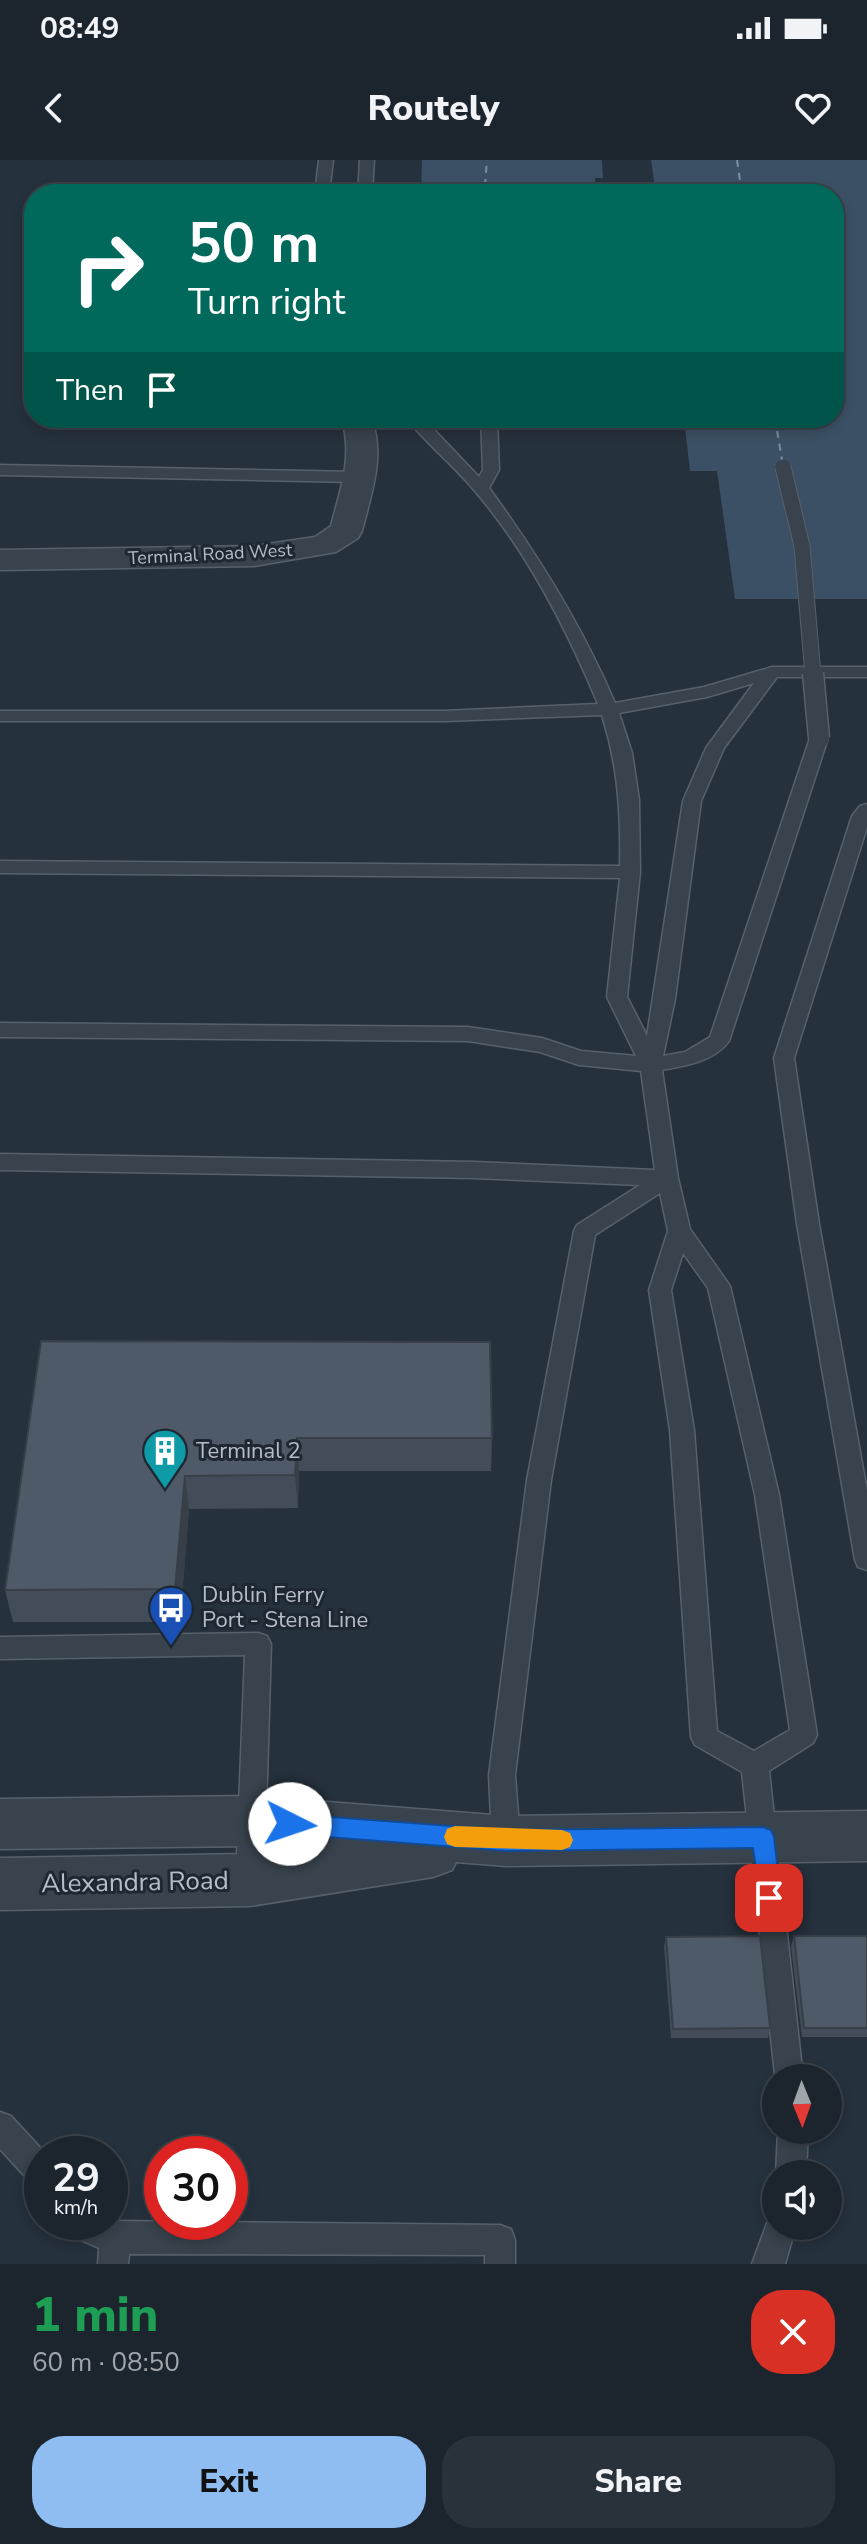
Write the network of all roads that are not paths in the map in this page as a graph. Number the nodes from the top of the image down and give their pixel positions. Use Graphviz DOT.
graph roads {
  1 [pos="326,160"];
  2 [pos="367,160"];
  3 [pos="323,184"];
  4 [pos="366,184"];
  5 [pos="361,428"];
  6 [pos="424,428"];
  7 [pos="489,428"];
  8 [pos="783,467"];
  9 [pos="0,470"];
  10 [pos="358,477"];
  11 [pos="481,488"];
  12 [pos="0,560"];
  13 [pos="772,672"];
  14 [pos="867,672"];
  15 [pos="609,709"];
  16 [pos="0,716"];
  17 [pos="867,810"];
  18 [pos="0,867"];
  19 [pos="630,872"];
  20 [pos="0,1030"];
  21 [pos="651,1065"];
  22 [pos="0,1162"];
  23 [pos="667,1178"];
  24 [pos="679,1231"];
  25 [pos="867,1560"];
  26 [pos="0,1648"];
  27 [pos="755,1765"];
  28 [pos="252,1821"];
  29 [pos="0,1824"];
  30 [pos="867,1836"];
  31 [pos="763,1837"];
  32 [pos="506,1841"];
  33 [pos="250,1880"];
  34 [pos="0,1884"];
  35 [pos="787,2064"];
  36 [pos="0,2127"];
  37 [pos="24,2153"];
  38 [pos="777,2240"];
  39 [pos="114,2251"];
  40 [pos="500,2264"];
  41 [pos="767,2264"];
  1 -- 3 [label="lane"];
  2 -- 4 [label="lane"];
  5 -- 10 [label="street, Terminal Road West"];
  6 -- 11 [label="lane"];
  7 -- 11 [label="lane"];
  8 -- 21 [label="lane, bridge"];
  9 -- 10 [label="lane"];
  10 -- 12 [label="street, Terminal Road West"];
  11 -- 15 [label="lane"];
  13 -- 14 [label="lane"];
  13 -- 15 [label="lane"];
  13 -- 21 [label="lane"];
  15 -- 16 [label="lane"];
  15 -- 19 [label="lane"];
  17 -- 25 [label="lane"];
  18 -- 19 [label="lane"];
  19 -- 21 [label="lane"];
  20 -- 21 [label="lane"];
  21 -- 23 [label="lane"];
  22 -- 23 [label="lane"];
  23 -- 24 [label="lane"];
  23 -- 32 [label="lane"];
  24 -- 27 [label="lane"];
  24 -- 27 [label="lane"];
  26 -- 28 [label="lane"];
  27 -- 31 [label="lane"];
  28 -- 29 [label="street, Alexandra Road"];
  28 -- 32 [label="street, Alexandra Road"];
  28 -- 33 [label="lane"];
  30 -- 31 [label="street, Alexandra Road"];
  31 -- 32 [label="street, Alexandra Road"];
  31 -- 35 [label="lane"];
  32 -- 33 [label="street, Alexandra Road"];
  33 -- 34 [label="street, Alexandra Road"];
  36 -- 37 [label="lane"];
  38 -- 41 [label="lane"];
  39 -- 40 [label="lane"];
}
